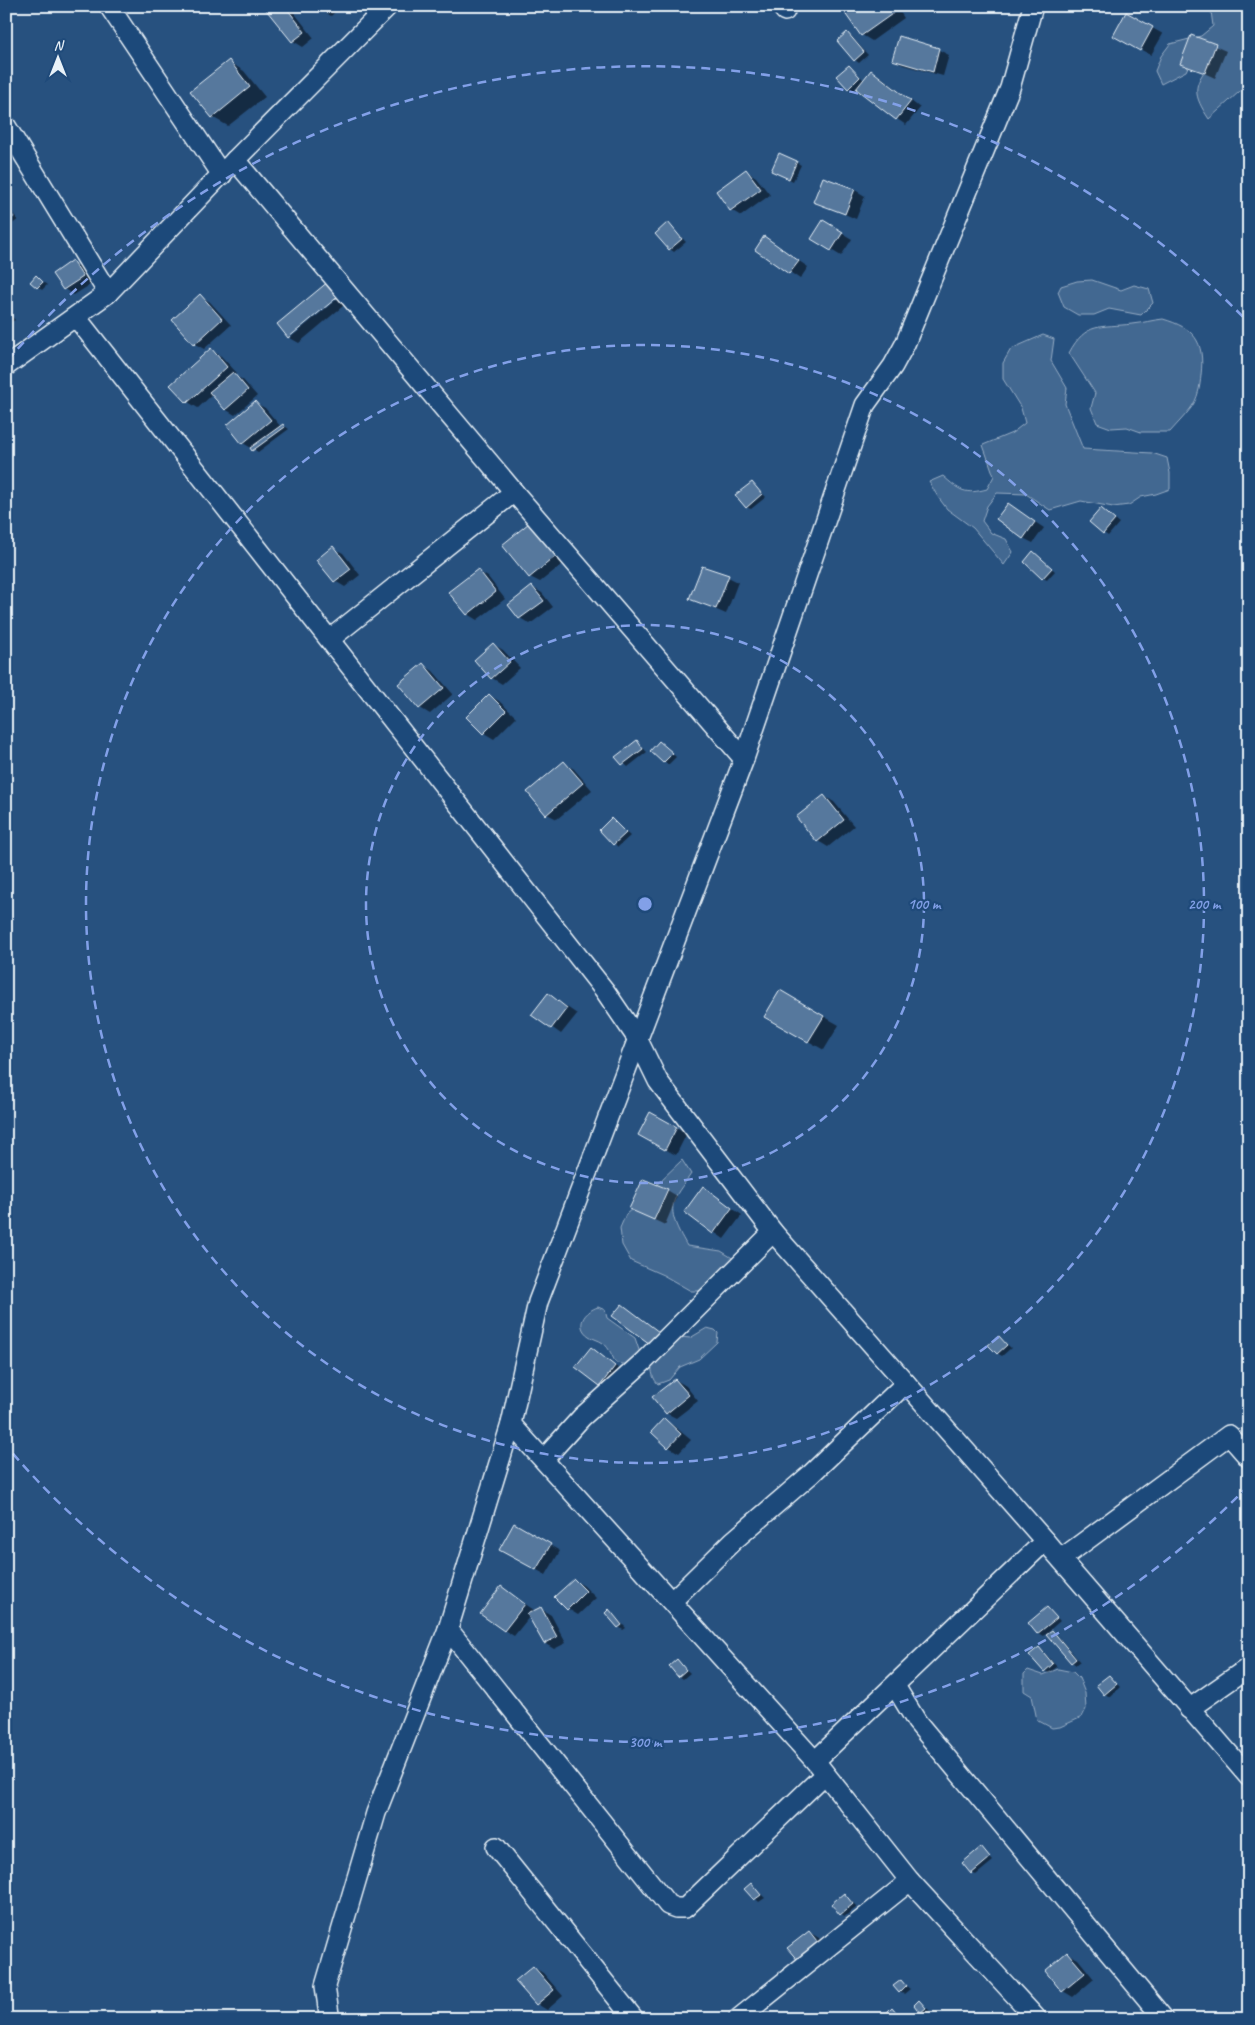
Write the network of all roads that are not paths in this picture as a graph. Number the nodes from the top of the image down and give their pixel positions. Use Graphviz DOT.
graph roads {
  1 [pos="110,6"];
  2 [pos="388,6"];
  3 [pos="1034,6"];
  4 [pos="6,126"];
  5 [pos="235,160"];
  6 [pos="222,175"];
  7 [pos="108,293"];
  8 [pos="76,317"];
  9 [pos="6,366"];
  10 [pos="514,492"];
  11 [pos="330,639"];
  12 [pos="744,759"];
  13 [pos="637,1038"];
  14 [pos="773,1232"];
  15 [pos="906,1383"];
  16 [pos="511,1424"];
  17 [pos="1249,1458"];
  18 [pos="544,1459"];
  19 [pos="1046,1541"];
  20 [pos="1061,1559"];
  21 [pos="672,1601"];
  22 [pos="448,1629"];
  23 [pos="1249,1667"];
  24 [pos="895,1686"];
  25 [pos="1189,1710"];
  26 [pos="820,1768"];
  27 [pos="1249,1777"];
  28 [pos="496,1848"];
  29 [pos="910,1881"];
  30 [pos="1029,2016"];
  31 [pos="333,2017"];
  32 [pos="634,2019"];
  33 [pos="738,2019"];
  34 [pos="1164,2019"];
  1 -- 6 [label="street"];
  2 -- 5 [label="street"];
  3 -- 12 [label="street"];
  4 -- 7 [label="street"];
  5 -- 6 [label="street"];
  5 -- 10 [label="street"];
  6 -- 7 [label="street"];
  7 -- 8 [label="street"];
  8 -- 9 [label="street"];
  8 -- 11 [label="street"];
  10 -- 11 [label="street"];
  10 -- 12 [label="street"];
  11 -- 13 [label="street"];
  12 -- 13 [label="street"];
  13 -- 14 [label="street"];
  13 -- 16 [label="street"];
  14 -- 15 [label="street"];
  14 -- 18 [label="street"];
  15 -- 19 [label="street"];
  15 -- 21 [label="street"];
  16 -- 18 [label="street"];
  16 -- 22 [label="street"];
  17 -- 20 [label="street"];
  18 -- 21 [label="street"];
  19 -- 20 [label="street"];
  19 -- 24 [label="street"];
  20 -- 25 [label="street"];
  21 -- 26 [label="street"];
  22 -- 26 [label="street"];
  22 -- 31 [label="street"];
  23 -- 25 [label="street"];
  24 -- 26 [label="street"];
  24 -- 34 [label="street"];
  25 -- 27 [label="street"];
  26 -- 29 [label="street"];
  28 -- 32 [label="street"];
  29 -- 30 [label="street"];
  29 -- 33 [label="street"];
}
